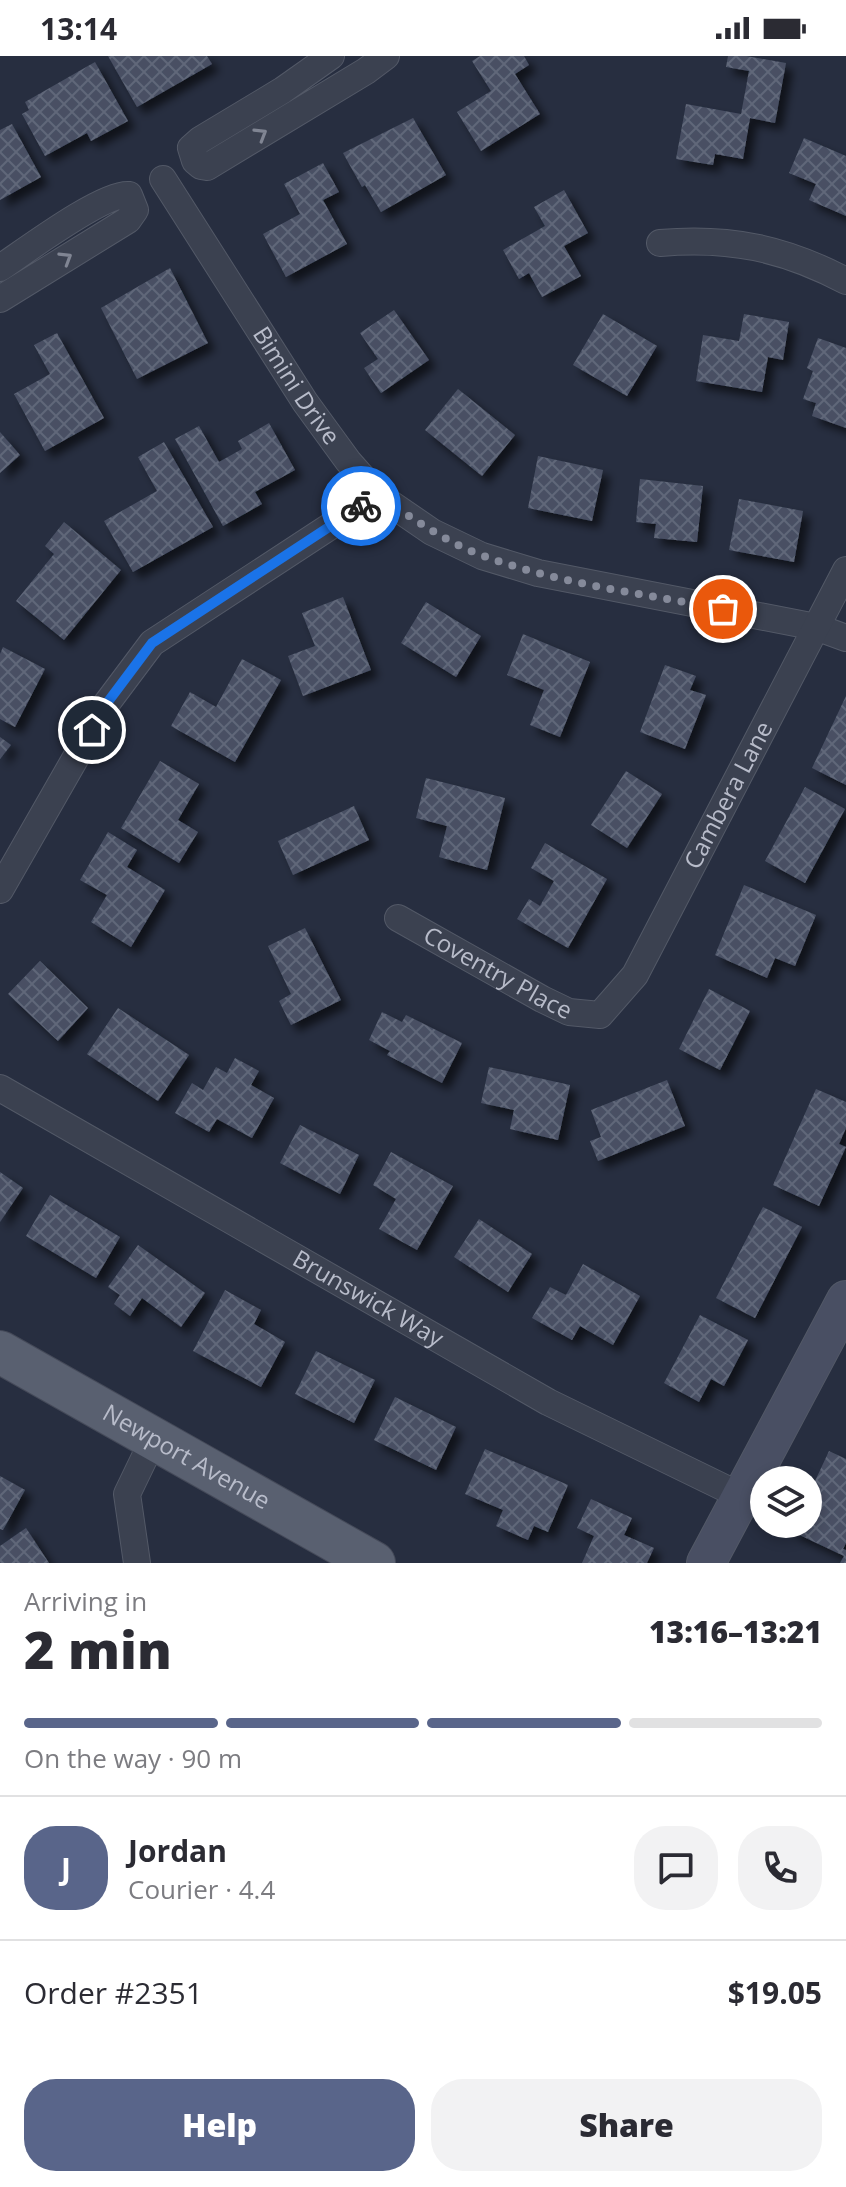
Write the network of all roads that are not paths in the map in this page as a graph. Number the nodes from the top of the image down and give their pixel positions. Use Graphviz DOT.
graph roads {
  1 [pos="331,56"];
  2 [pos="386,56"];
  3 [pos="195,161"];
  4 [pos="163,179"];
  5 [pos="131,198"];
  6 [pos="660,243"];
  7 [pos="0,268"];
  8 [pos="846,281"];
  9 [pos="0,299"];
  10 [pos="378,495"];
  11 [pos="846,570"];
  12 [pos="816,627"];
  13 [pos="846,638"];
  14 [pos="0,890"];
  15 [pos="398,918"];
  16 [pos="600,1015"];
  17 [pos="0,1088"];
  18 [pos="846,1300"];
  19 [pos="0,1352"];
  20 [pos="154,1438"];
  21 [pos="741,1496"];
  22 [pos="137,1563"];
  23 [pos="374,1563"];
  24 [pos="706,1563"];
  1 -- 3 [label="street"];
  3 -- 2 [label="street, one-way"];
  3 -- 4 [label="street"];
  4 -- 5 [label="street"];
  4 -- 10 [label="street, Bimini Drive"];
  5 -- 7 [label="street"];
  9 -- 5 [label="street, one-way"];
  6 -- 8 [label="street"];
  10 -- 12 [label="street, Bimini Drive"];
  10 -- 14 [label="street"];
  11 -- 12 [label="street, Cambera Lane"];
  12 -- 13 [label="street, Bimini Drive"];
  12 -- 16 [label="street, Cambera Lane"];
  15 -- 16 [label="street, Coventry Place"];
  17 -- 21 [label="street, Brunswick Way"];
  18 -- 21 [label="street"];
  19 -- 20 [label="main road, Newport Avenue"];
  20 -- 22 [label="street"];
  20 -- 23 [label="main road, Newport Avenue"];
  21 -- 24 [label="street"];
}
